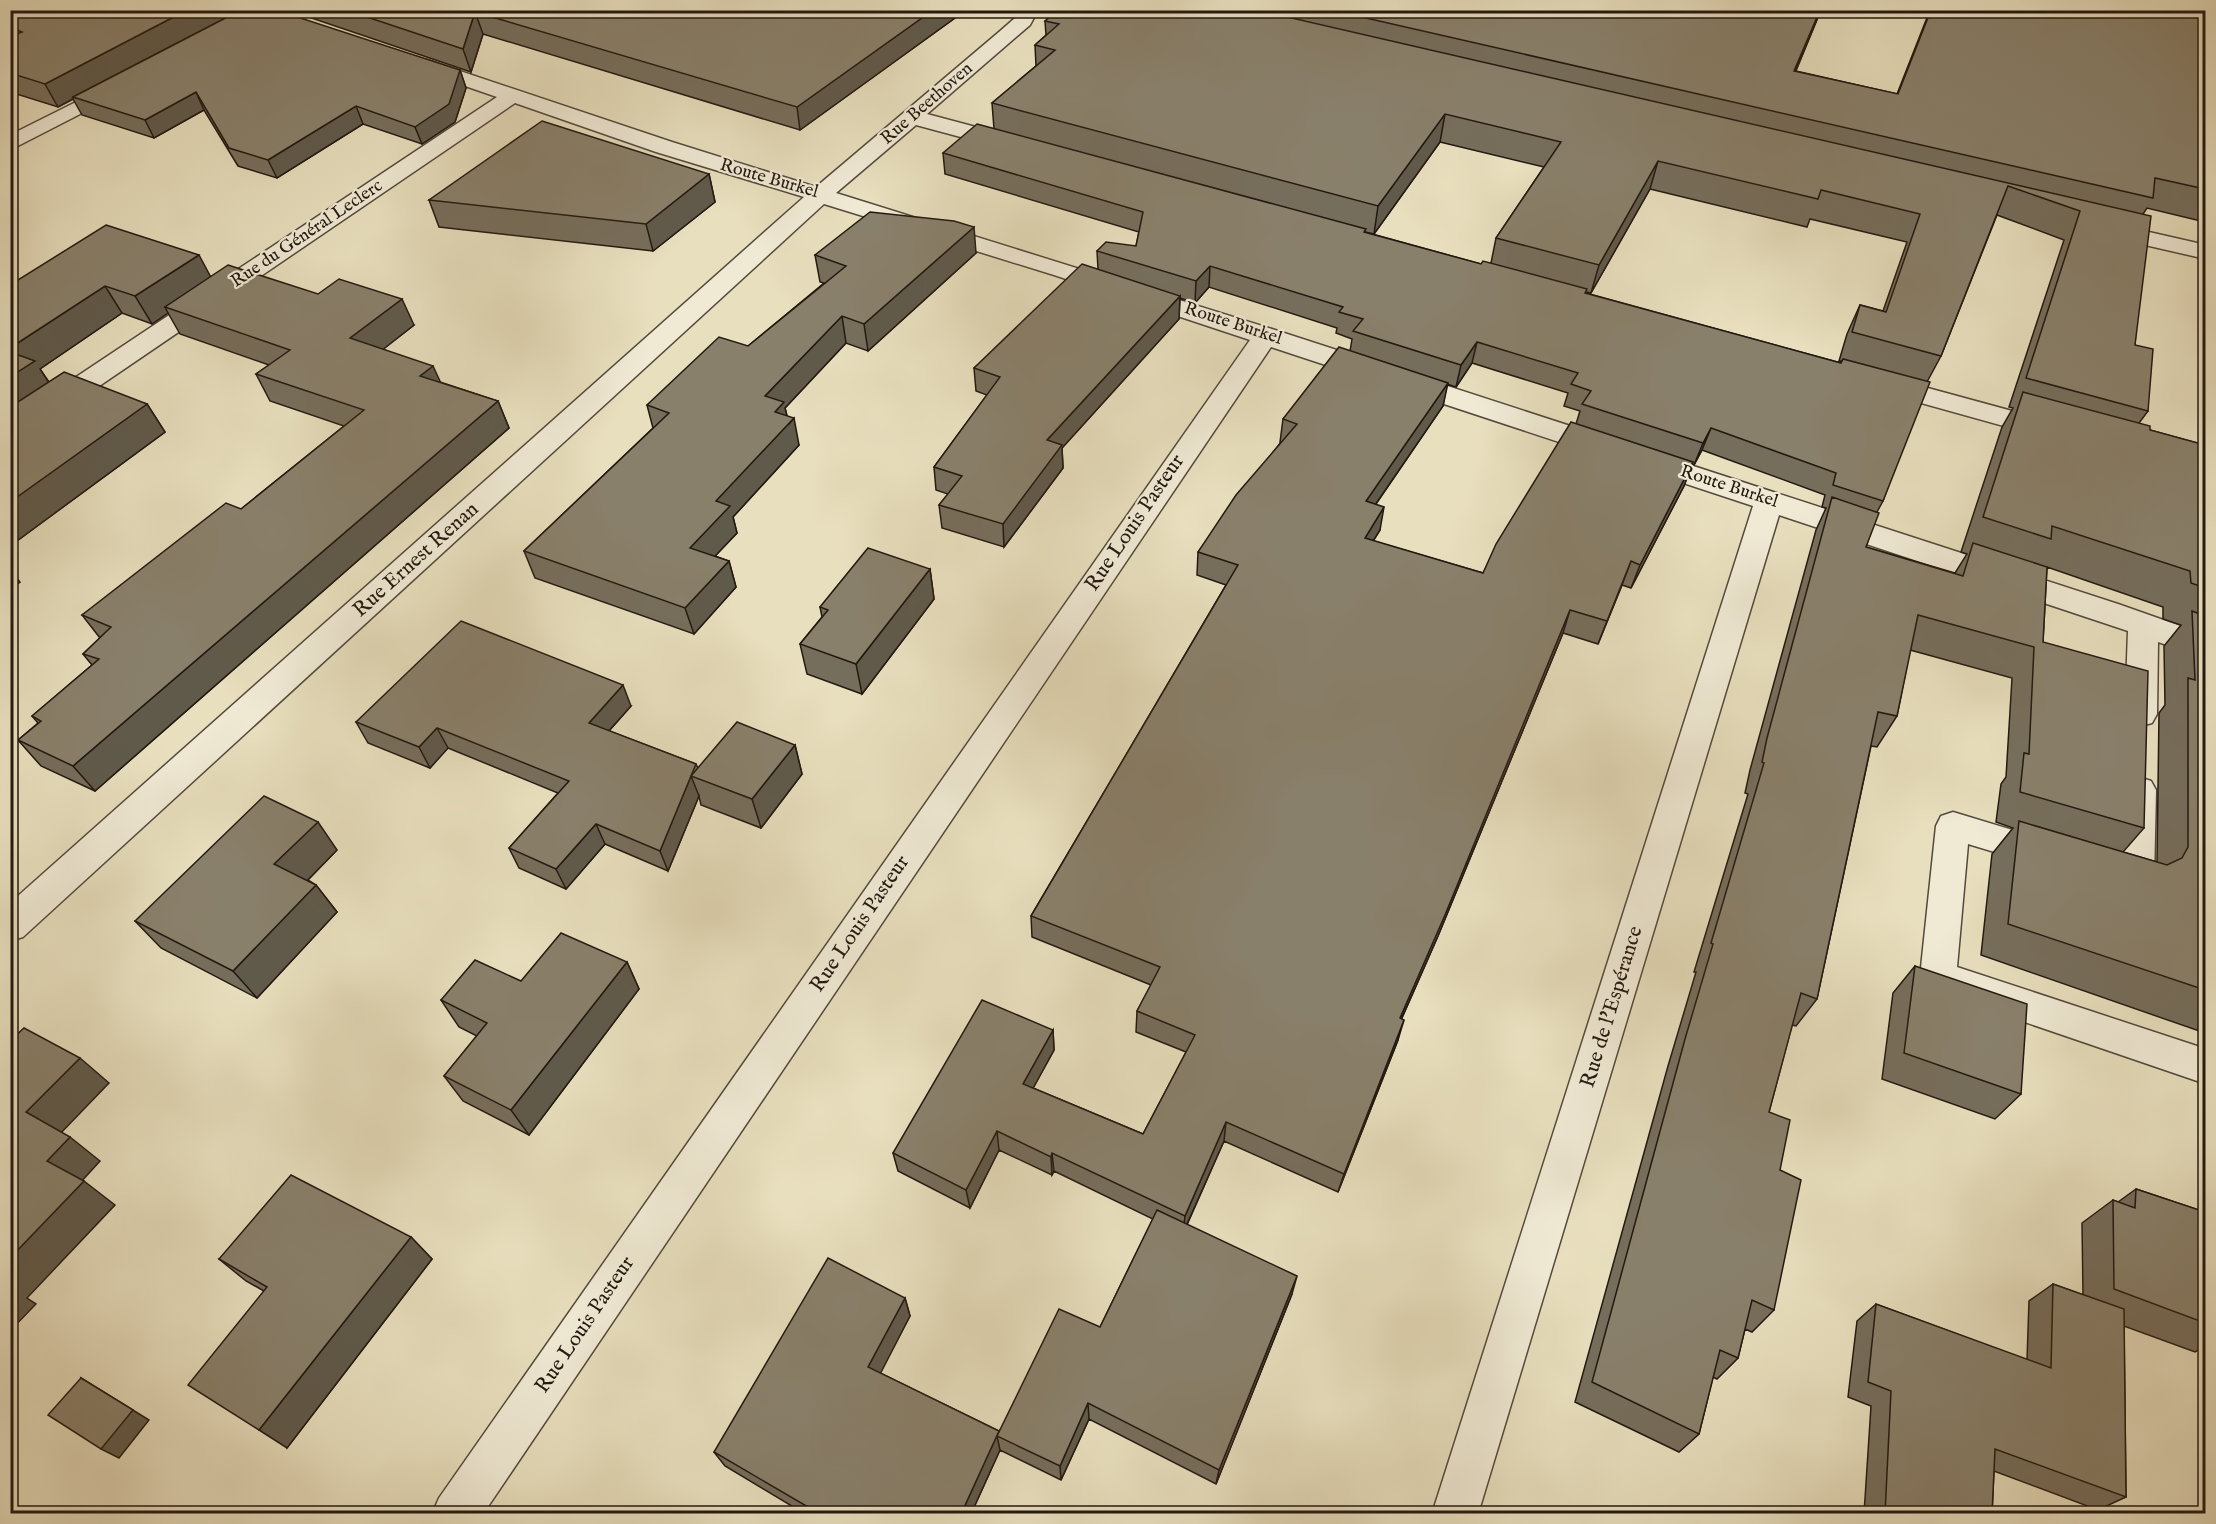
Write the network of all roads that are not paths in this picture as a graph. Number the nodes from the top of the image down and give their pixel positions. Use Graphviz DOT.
graph roads {
  1 [pos="1029,10"];
  2 [pos="394,55"];
  3 [pos="135,77"];
  4 [pos="514,95"];
  5 [pos="912,117"];
  6 [pos="10,144"];
  7 [pos="1028,148"];
  8 [pos="821,194"];
  9 [pos="2090,225"];
  10 [pos="2205,252"];
  11 [pos="1266,335"];
  12 [pos="1859,377"];
  13 [pos="10,434"];
  14 [pos="2067,434"];
  15 [pos="1769,500"];
  16 [pos="2143,625"];
  17 [pos="2205,647"];
  18 [pos="10,926"];
  19 [pos="2205,1068"];
  20 [pos="455,1514"];
  21 [pos="1455,1514"];
  1 -- 5 [label="street, Rue Beethoven"];
  2 -- 4 [label="street, Route Burkel"];
  3 -- 6 [label="street"];
  4 -- 8 [label="street, Route Burkel"];
  4 -- 13 [label="street, Rue du Général Leclerc"];
  5 -- 7 [label="street"];
  5 -- 8 [label="street, Rue Beethoven"];
  8 -- 11 [label="street, Route Burkel"];
  8 -- 18 [label="street, Rue Ernest Renan"];
  9 -- 10 [label="street"];
  11 -- 15 [label="street, Route Burkel"];
  11 -- 20 [label="street, Rue Louis Pasteur"];
  12 -- 14 [label="street"];
  15 -- 16 [label="street, Route Burkel"];
  15 -- 21 [label="street, Rue de l'Espérance"];
  16 -- 17 [label="street, Route Burkel"];
  16 -- 19 [label="street"];
}
